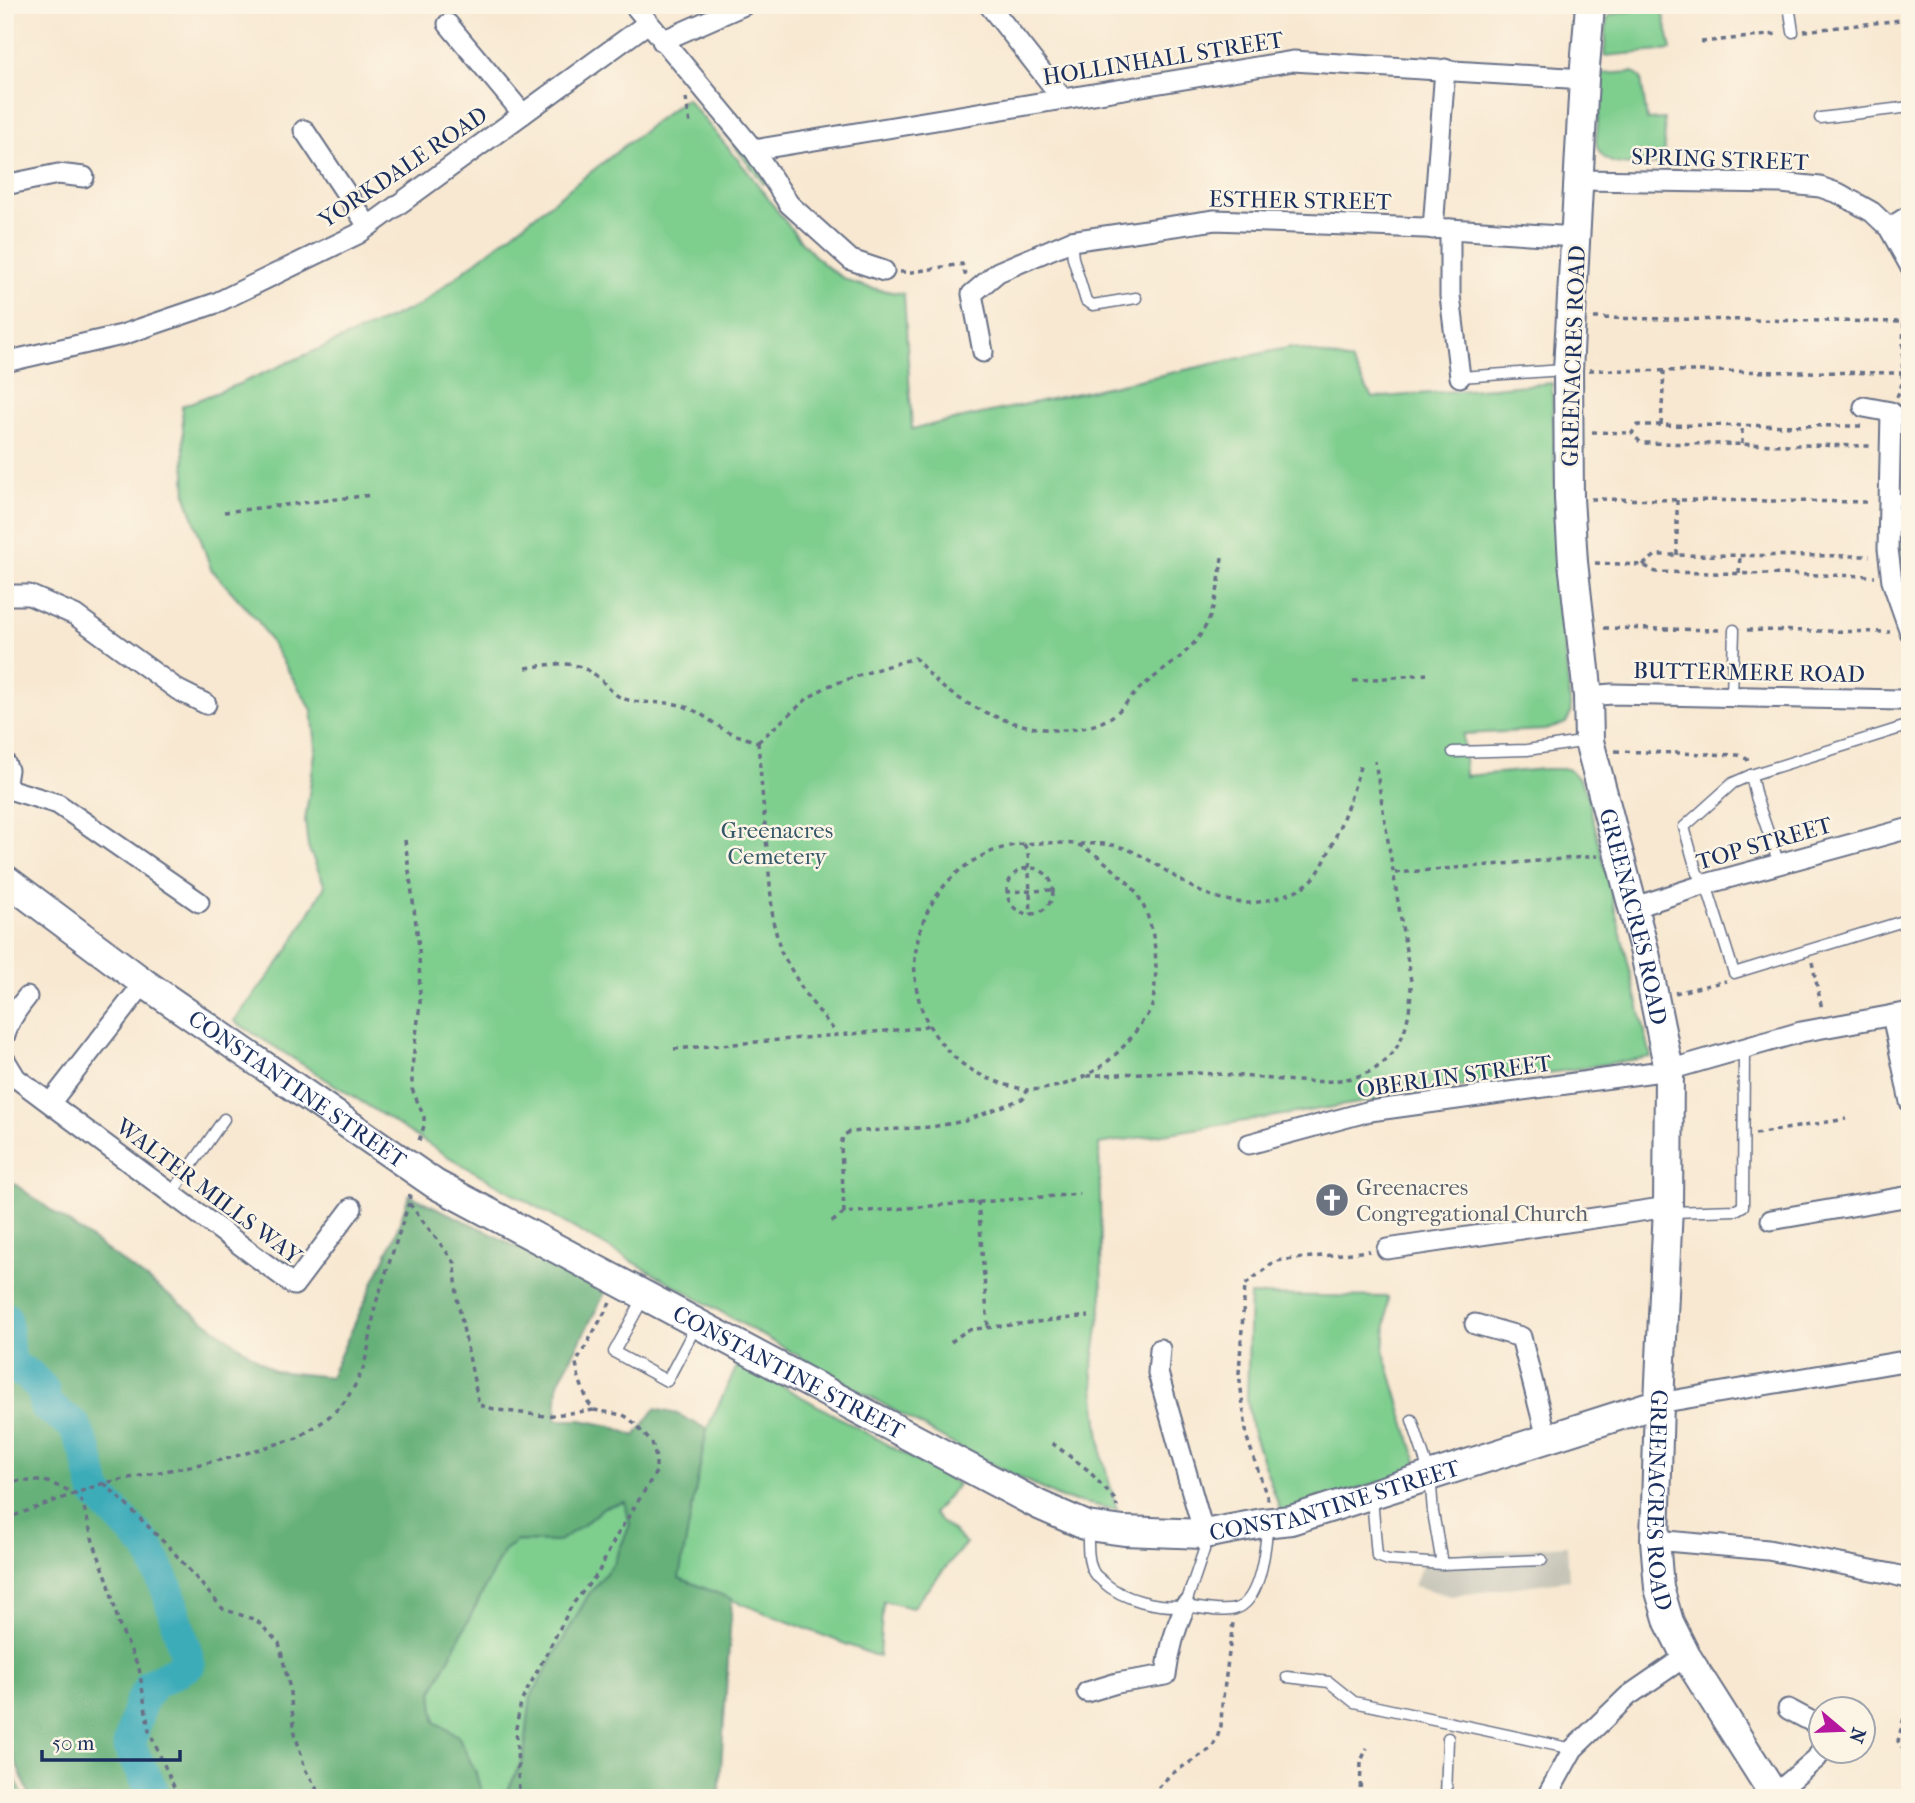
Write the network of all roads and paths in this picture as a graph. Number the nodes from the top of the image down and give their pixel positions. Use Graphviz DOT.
graph roads {
  1 [pos="634,5"];
  2 [pos="989,5"];
  3 [pos="1590,5"];
  4 [pos="1789,5"];
  5 [pos="739,6"];
  6 [pos="648,23"];
  7 [pos="448,24"];
  8 [pos="1793,32"];
  9 [pos="662,41"];
  10 [pos="1445,69"];
  11 [pos="1584,79"];
  12 [pos="1063,99"];
  13 [pos="1910,107"];
  14 [pos="523,114"];
  15 [pos="1820,118"];
  16 [pos="304,130"];
  17 [pos="754,150"];
  18 [pos="84,177"];
  19 [pos="1578,180"];
  20 [pos="5,185"];
  21 [pos="1910,215"];
  22 [pos="368,226"];
  23 [pos="1889,228"];
  24 [pos="1442,229"];
  25 [pos="1576,237"];
  26 [pos="1071,241"];
  27 [pos="1908,263"];
  28 [pos="884,271"];
  29 [pos="972,294"];
  30 [pos="1136,298"];
  31 [pos="1571,318"];
  32 [pos="1904,322"];
  33 [pos="983,352"];
  34 [pos="5,362"];
  35 [pos="1568,370"];
  36 [pos="1664,371"];
  37 [pos="1902,373"];
  38 [pos="1460,377"];
  39 [pos="1864,407"];
  40 [pos="1891,419"];
  41 [pos="1661,425"];
  42 [pos="1742,425"];
  43 [pos="1569,431"];
  44 [pos="1632,433"];
  45 [pos="1742,444"];
  46 [pos="1890,446"];
  47 [pos="372,495"];
  48 [pos="1569,498"];
  49 [pos="1910,499"];
  50 [pos="1677,500"];
  51 [pos="1890,500"];
  52 [pos="224,512"];
  53 [pos="1676,555"];
  54 [pos="1740,555"];
  55 [pos="1222,557"];
  56 [pos="1573,562"];
  57 [pos="1643,565"];
  58 [pos="1739,573"];
  59 [pos="1896,574"];
  60 [pos="5,596"];
  61 [pos="1734,630"];
  62 [pos="1910,632"];
  63 [pos="526,668"];
  64 [pos="1427,674"];
  65 [pos="1353,681"];
  66 [pos="1588,696"];
  67 [pos="1732,696"];
  68 [pos="1910,699"];
  69 [pos="206,704"];
  70 [pos="1910,725"];
  71 [pos="758,742"];
  72 [pos="1590,747"];
  73 [pos="1453,752"];
  74 [pos="1375,761"];
  75 [pos="1361,762"];
  76 [pos="5,763"];
  77 [pos="1751,775"];
  78 [pos="5,788"];
  79 [pos="1910,828"];
  80 [pos="405,840"];
  81 [pos="1024,844"];
  82 [pos="1077,844"];
  83 [pos="1598,856"];
  84 [pos="1779,864"];
  85 [pos="1029,868"];
  86 [pos="1395,873"];
  87 [pos="5,879"];
  88 [pos="1706,884"];
  89 [pos="1053,890"];
  90 [pos="1030,891"];
  91 [pos="1006,892"];
  92 [pos="199,902"];
  93 [pos="1632,908"];
  94 [pos="1031,914"];
  95 [pos="1910,919"];
  96 [pos="1809,950"];
  97 [pos="1734,973"];
  98 [pos="144,982"];
  99 [pos="1655,998"];
  100 [pos="16,1003"];
  101 [pos="1901,1014"];
  102 [pos="928,1025"];
  103 [pos="1825,1028"];
  104 [pos="837,1034"];
  105 [pos="5,1035"];
  106 [pos="674,1049"];
  107 [pos="1744,1049"];
  108 [pos="5,1060"];
  109 [pos="1669,1070"];
  110 [pos="1087,1076"];
  111 [pos="1027,1090"];
  112 [pos="51,1102"];
  113 [pos="1910,1102"];
  114 [pos="224,1119"];
  115 [pos="1846,1119"];
  116 [pos="1744,1136"];
  117 [pos="1249,1144"];
  118 [pos="413,1168"];
  119 [pos="172,1193"];
  120 [pos="1080,1194"];
  121 [pos="1910,1196"];
  122 [pos="978,1201"];
  123 [pos="409,1203"];
  124 [pos="352,1208"];
  125 [pos="1668,1209"];
  126 [pos="844,1213"];
  127 [pos="1771,1220"];
  128 [pos="832,1222"];
  129 [pos="1387,1249"];
  130 [pos="634,1290"];
  131 [pos="1089,1317"];
  132 [pos="697,1324"];
  133 [pos="1475,1324"];
  134 [pos="988,1327"];
  135 [pos="951,1342"];
  136 [pos="1160,1349"];
  137 [pos="1910,1360"];
  138 [pos="1659,1403"];
  139 [pos="594,1410"];
  140 [pos="1412,1420"];
  141 [pos="1547,1438"];
  142 [pos="1052,1443"];
  143 [pos="1430,1475"];
  144 [pos="5,1481"];
  145 [pos="104,1483"];
  146 [pos="75,1493"];
  147 [pos="1372,1494"];
  148 [pos="5,1519"];
  149 [pos="1087,1526"];
  150 [pos="1271,1526"];
  151 [pos="1124,1531"];
  152 [pos="1204,1534"];
  153 [pos="1655,1540"];
  154 [pos="1542,1560"];
  155 [pos="1441,1564"];
  156 [pos="1910,1579"];
  157 [pos="1185,1606"];
  158 [pos="1233,1618"];
  159 [pos="1685,1656"];
  160 [pos="1287,1676"];
  161 [pos="1087,1692"];
  162 [pos="1788,1709"];
  163 [pos="1910,1712"];
  164 [pos="1806,1718"];
  165 [pos="1448,1738"];
  166 [pos="1367,1748"];
  167 [pos="1573,1749"];
  168 [pos="1910,1758"];
  169 [pos="1810,1764"];
  170 [pos="1775,1796"];
  171 [pos="179,1798"];
  172 [pos="323,1798"];
  173 [pos="523,1798"];
  174 [pos="1156,1798"];
  175 [pos="1360,1798"];
  176 [pos="1446,1798"];
  177 [pos="1546,1798"];
  1 -- 6 [label="street"];
  2 -- 12 [label="street"];
  3 -- 11 [label="street, GREENACRES ROAD"];
  4 -- 8 [label="lane"];
  5 -- 9 [label="street"];
  6 -- 9 [label="street"];
  6 -- 14 [label="street, YORKDALE ROAD"];
  7 -- 14 [label="street"];
  9 -- 17 [label="street"];
  10 -- 11 [label="street, HOLLINHALL STREET"];
  10 -- 12 [label="street, HOLLINHALL STREET"];
  10 -- 24 [label="street"];
  11 -- 19 [label="street, GREENACRES ROAD"];
  12 -- 17 [label="street, HOLLINHALL STREET"];
  13 -- 15 [label="lane"];
  14 -- 22 [label="street, YORKDALE ROAD"];
  16 -- 22 [label="street"];
  17 -- 28 [label="street"];
  18 -- 20 [label="street"];
  19 -- 23 [label="street, SPRING STREET"];
  19 -- 25 [label="street, GREENACRES ROAD"];
  21 -- 23 [label="street"];
  22 -- 34 [label="street, YORKDALE ROAD"];
  23 -- 27 [label="street, SPRING STREET"];
  24 -- 25 [label="street, ESTHER STREET"];
  24 -- 26 [label="street, ESTHER STREET"];
  24 -- 38 [label="street"];
  25 -- 31 [label="street, GREENACRES ROAD"];
  26 -- 29 [label="street, ESTHER STREET"];
  26 -- 30 [label="lane"];
  27 -- 32 [label="path"];
  28 -- 29 [label="path"];
  29 -- 33 [label="street"];
  31 -- 32 [label="path"];
  31 -- 35 [label="street, GREENACRES ROAD"];
  32 -- 37 [label="path"];
  35 -- 36 [label="path"];
  35 -- 38 [label="lane"];
  35 -- 43 [label="street, GREENACRES ROAD"];
  36 -- 37 [label="path"];
  36 -- 41 [label="path"];
  37 -- 40 [label="path"];
  39 -- 40 [label="street"];
  40 -- 42 [label="path"];
  40 -- 46 [label="street"];
  41 -- 42 [label="path"];
  41 -- 44 [label="path"];
  42 -- 45 [label="path"];
  43 -- 44 [label="path"];
  43 -- 48 [label="street, GREENACRES ROAD"];
  44 -- 45 [label="path"];
  45 -- 46 [label="path"];
  46 -- 51 [label="street"];
  47 -- 52 [label="path"];
  48 -- 50 [label="path"];
  48 -- 56 [label="street, GREENACRES ROAD"];
  49 -- 51 [label="lane"];
  50 -- 51 [label="path"];
  50 -- 53 [label="path"];
  51 -- 59 [label="street"];
  53 -- 54 [label="path"];
  53 -- 57 [label="path"];
  54 -- 58 [label="path"];
  54 -- 59 [label="path"];
  55 -- 71 [label="path"];
  56 -- 57 [label="path"];
  56 -- 66 [label="street, GREENACRES ROAD"];
  57 -- 58 [label="path"];
  58 -- 59 [label="path"];
  59 -- 62 [label="street"];
  60 -- 69 [label="street"];
  61 -- 67 [label="lane"];
  63 -- 71 [label="path"];
  64 -- 65 [label="path"];
  66 -- 67 [label="street, BUTTERMERE ROAD"];
  66 -- 72 [label="street, GREENACRES ROAD"];
  67 -- 68 [label="street, BUTTERMERE ROAD"];
  70 -- 77 [label="lane"];
  71 -- 104 [label="path"];
  72 -- 73 [label="lane"];
  72 -- 77 [label="path"];
  72 -- 93 [label="street, GREENACRES ROAD"];
  74 -- 86 [label="path"];
  75 -- 82 [label="path"];
  76 -- 78 [label="street"];
  77 -- 84 [label="lane"];
  77 -- 88 [label="lane"];
  78 -- 92 [label="street"];
  79 -- 84 [label="street, TOP STREET"];
  80 -- 118 [label="path"];
  81 -- 82 [label="path"];
  81 -- 85 [label="path"];
  81 -- 102 [label="path"];
  82 -- 110 [label="path"];
  83 -- 86 [label="path"];
  84 -- 88 [label="street, TOP STREET"];
  85 -- 89 [label="path"];
  85 -- 90 [label="path"];
  85 -- 91 [label="path"];
  86 -- 110 [label="path"];
  87 -- 98 [label="street, CONSTANTINE STREET"];
  88 -- 93 [label="street, TOP STREET"];
  88 -- 97 [label="lane"];
  89 -- 90 [label="path"];
  89 -- 94 [label="path"];
  90 -- 91 [label="path"];
  90 -- 94 [label="path"];
  91 -- 94 [label="path"];
  93 -- 99 [label="street, GREENACRES ROAD"];
  95 -- 96 [label="lane"];
  96 -- 97 [label="lane"];
  96 -- 103 [label="path"];
  97 -- 99 [label="path"];
  98 -- 112 [label="street"];
  98 -- 118 [label="street, CONSTANTINE STREET"];
  99 -- 109 [label="street, GREENACRES ROAD"];
  100 -- 105 [label="street"];
  101 -- 103 [label="street, OBERLIN STREET"];
  101 -- 113 [label="street"];
  102 -- 104 [label="path"];
  102 -- 111 [label="path"];
  103 -- 107 [label="street, OBERLIN STREET"];
  104 -- 106 [label="path"];
  107 -- 109 [label="street, OBERLIN STREET"];
  107 -- 116 [label="lane"];
  108 -- 112 [label="street, WALTER MILLS WAY"];
  109 -- 117 [label="street, OBERLIN STREET"];
  109 -- 125 [label="street, GREENACRES ROAD"];
  110 -- 111 [label="path"];
  111 -- 126 [label="path"];
  112 -- 119 [label="street, WALTER MILLS WAY"];
  114 -- 119 [label="lane"];
  115 -- 116 [label="path"];
  116 -- 125 [label="lane"];
  118 -- 123 [label="path"];
  118 -- 130 [label="street, CONSTANTINE STREET"];
  119 -- 124 [label="street, WALTER MILLS WAY"];
  120 -- 122 [label="path"];
  121 -- 127 [label="street"];
  122 -- 126 [label="path"];
  122 -- 134 [label="path"];
  123 -- 139 [label="path"];
  123 -- 145 [label="path"];
  125 -- 129 [label="street"];
  125 -- 138 [label="street, GREENACRES ROAD"];
  126 -- 128 [label="path"];
  129 -- 150 [label="path"];
  130 -- 132 [label="street, CONSTANTINE STREET"];
  130 -- 132 [label="lane"];
  130 -- 139 [label="path"];
  131 -- 134 [label="path"];
  132 -- 149 [label="street, CONSTANTINE STREET"];
  133 -- 141 [label="street"];
  134 -- 135 [label="path"];
  136 -- 152 [label="street"];
  137 -- 138 [label="street"];
  138 -- 141 [label="street, CONSTANTINE STREET"];
  138 -- 153 [label="street, GREENACRES ROAD"];
  139 -- 173 [label="path"];
  140 -- 143 [label="lane"];
  141 -- 143 [label="street, CONSTANTINE STREET"];
  142 -- 151 [label="path"];
  143 -- 147 [label="street, CONSTANTINE STREET"];
  143 -- 155 [label="lane"];
  144 -- 146 [label="path"];
  145 -- 146 [label="path"];
  145 -- 172 [label="path"];
  146 -- 148 [label="path"];
  146 -- 171 [label="path"];
  147 -- 150 [label="street, CONSTANTINE STREET"];
  147 -- 155 [label="lane"];
  149 -- 151 [label="street, CONSTANTINE STREET"];
  149 -- 157 [label="lane"];
  150 -- 152 [label="street, CONSTANTINE STREET"];
  150 -- 157 [label="lane"];
  151 -- 152 [label="street, CONSTANTINE STREET"];
  152 -- 157 [label="lane"];
  153 -- 156 [label="street"];
  153 -- 159 [label="street, GREENACRES ROAD"];
  154 -- 155 [label="lane"];
  157 -- 161 [label="street"];
  158 -- 174 [label="path"];
  159 -- 167 [label="street"];
  159 -- 170 [label="street, GREENACRES ROAD"];
  160 -- 167 [label="lane"];
  162 -- 164 [label="street"];
  163 -- 168 [label="path"];
  165 -- 176 [label="lane"];
  166 -- 175 [label="path"];
  167 -- 177 [label="street"];
  169 -- 170 [label="street"];
}
